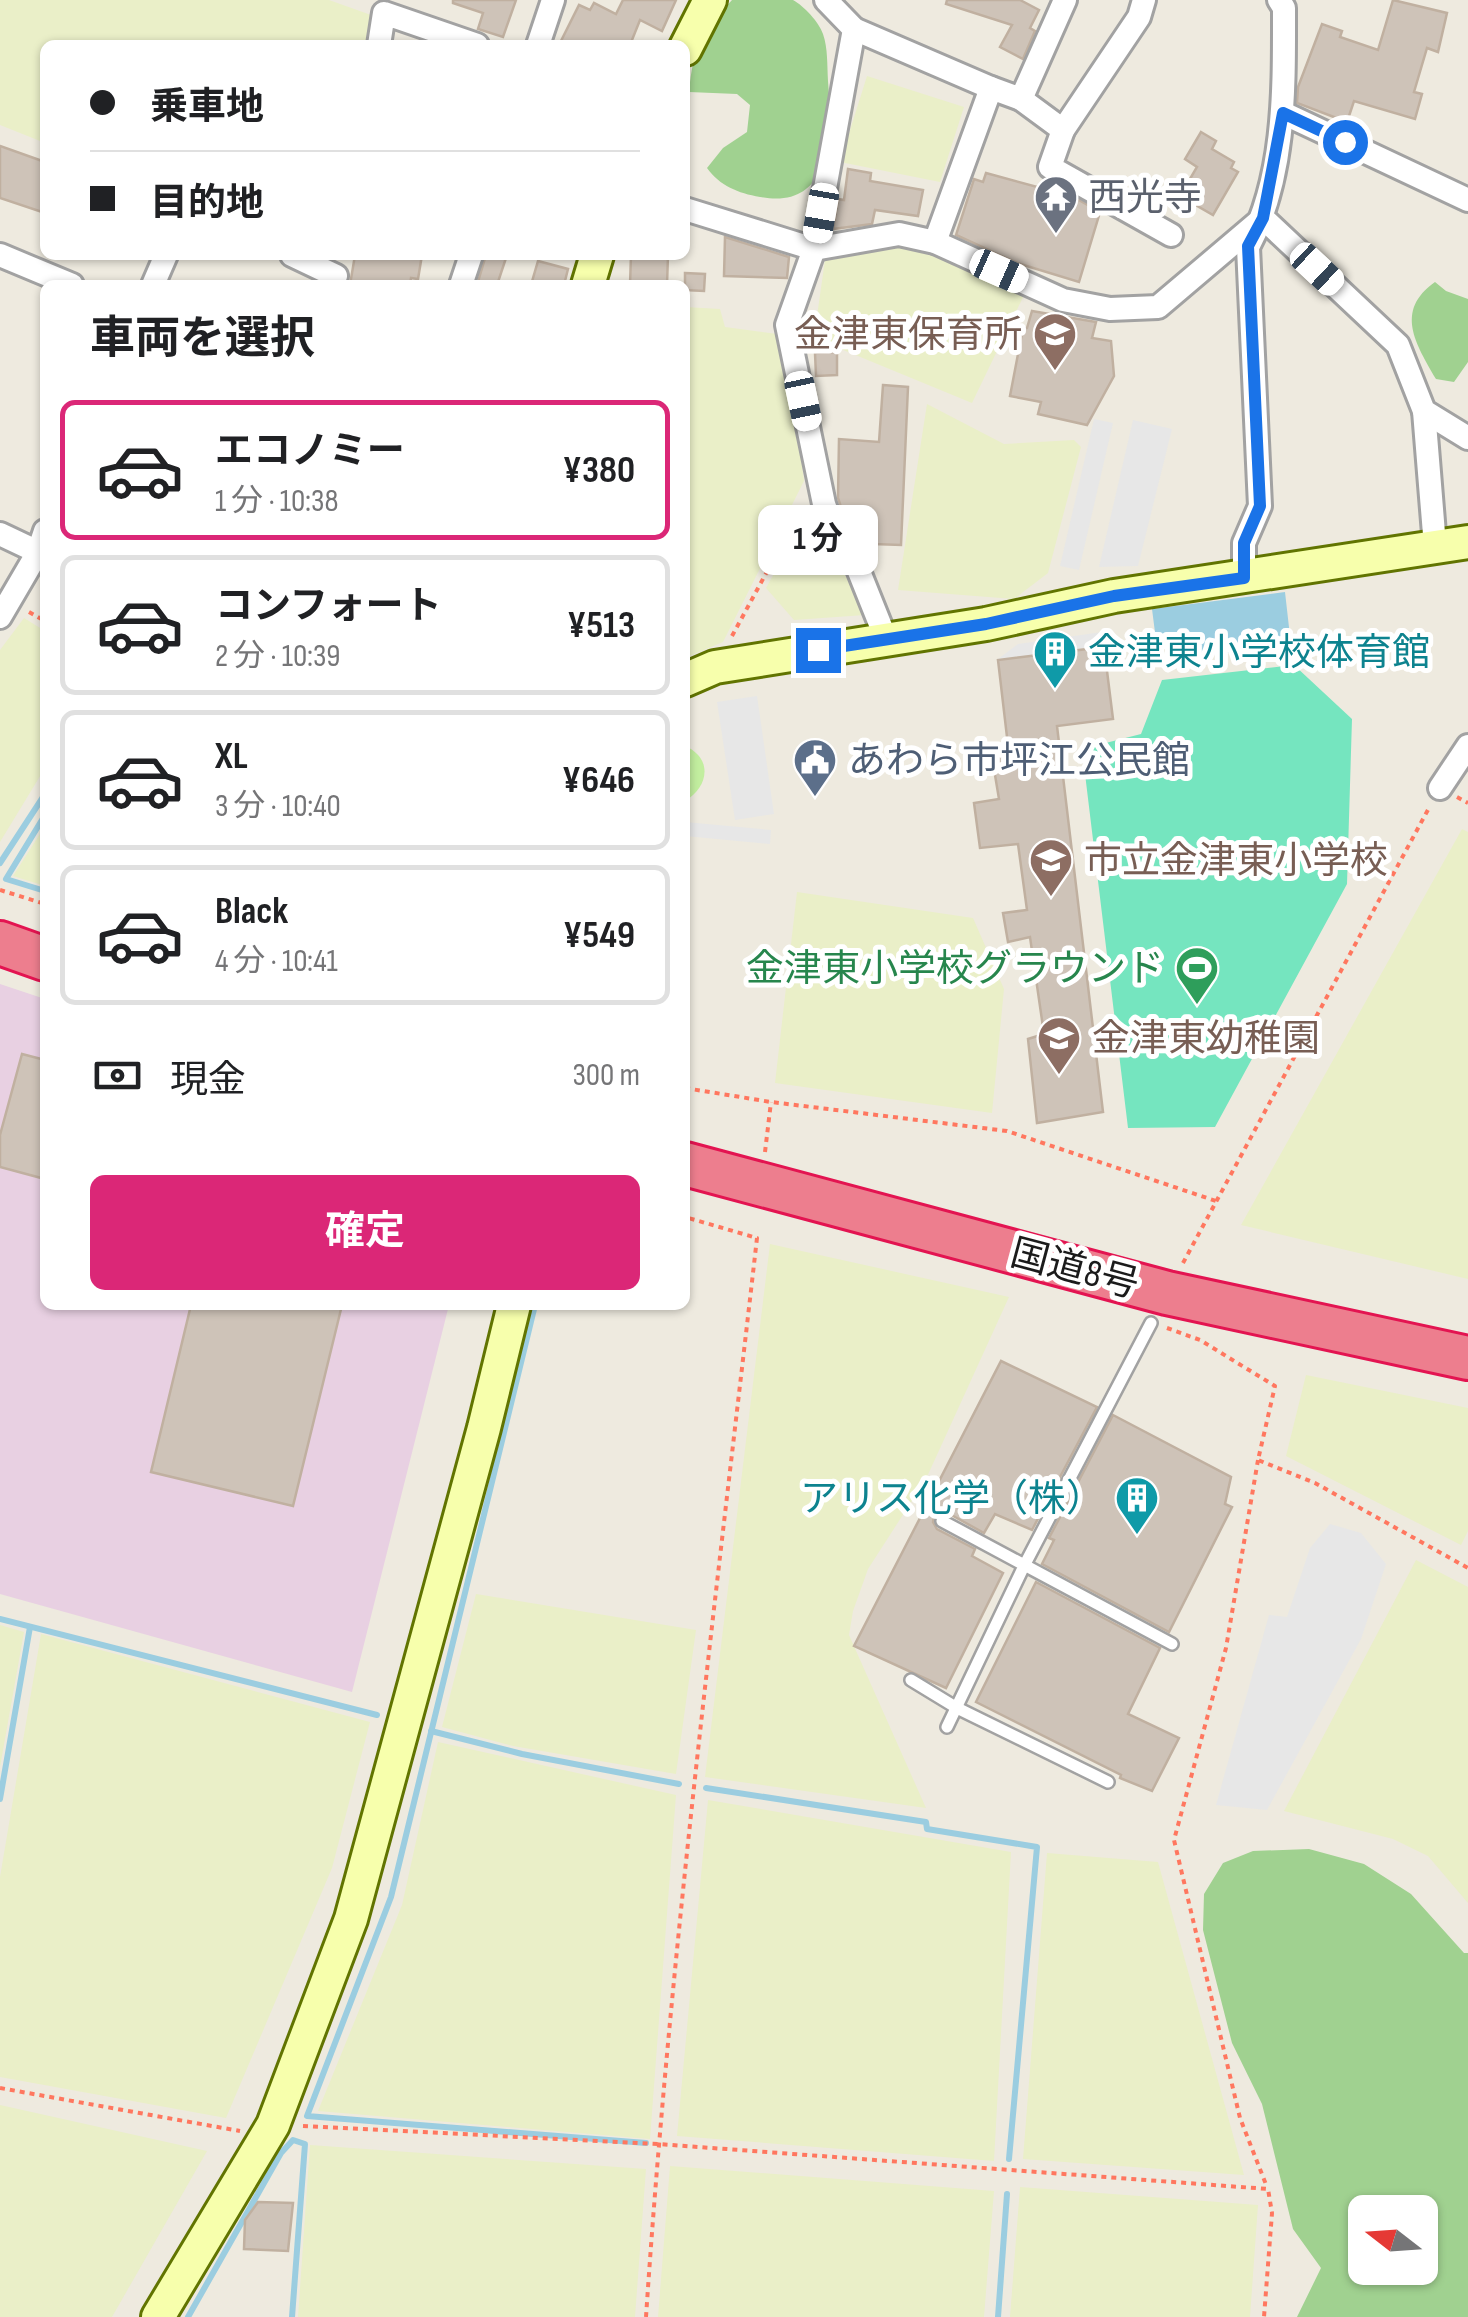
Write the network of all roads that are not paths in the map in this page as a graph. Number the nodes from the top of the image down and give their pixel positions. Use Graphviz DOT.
graph roads {
  1 [pos="553,0"];
  2 [pos="710,0"];
  3 [pos="826,0"];
  4 [pos="1065,0"];
  5 [pos="1144,0"];
  6 [pos="1279,0"];
  7 [pos="854,29"];
  8 [pos="380,40"];
  9 [pos="462,40"];
  10 [pos="540,40"];
  11 [pos="690,40"];
  12 [pos="991,88"];
  13 [pos="1021,99"];
  14 [pos="1283,113"];
  15 [pos="1063,130"];
  16 [pos="1468,200"];
  17 [pos="690,211"];
  18 [pos="1263,218"];
  19 [pos="1171,235"];
  20 [pos="935,242"];
  21 [pos="814,250"];
  22 [pos="0,255"];
  23 [pos="305,260"];
  24 [pos="337,272"];
  25 [pos="60,280"];
  26 [pos="1424,412"];
  27 [pos="1468,438"];
  28 [pos="0,534"];
  29 [pos="40,541"];
  30 [pos="1468,542"];
  31 [pos="40,545"];
  32 [pos="1435,546"];
  33 [pos="1244,578"];
  34 [pos="0,617"];
  35 [pos="886,639"];
  36 [pos="700,673"];
  37 [pos="1468,746"];
  38 [pos="1440,788"];
  39 [pos="0,943"];
  40 [pos="40,957"];
  41 [pos="690,1165"];
  42 [pos="1159,1308"];
  43 [pos="513,1310"];
  44 [pos="1468,1358"];
  45 [pos="942,1521"];
  46 [pos="1024,1566"];
  47 [pos="1172,1644"];
  48 [pos="911,1680"];
  49 [pos="958,1708"];
  50 [pos="947,1726"];
  51 [pos="1108,1782"];
  52 [pos="158,2317"];
  1 -- 10 [label="street"];
  2 -- 11 [label="street"];
  3 -- 7 [label="street"];
  4 -- 13 [label="street"];
  5 -- 15 [label="street"];
  6 -- 14 [label="street"];
  7 -- 12 [label="street"];
  7 -- 21 [label="street"];
  8 -- 9 [label="street"];
  12 -- 13 [label="street"];
  12 -- 20 [label="street"];
  13 -- 15 [label="street"];
  14 -- 16 [label="street"];
  14 -- 18 [label="street"];
  15 -- 19 [label="street"];
  17 -- 21 [label="street"];
  18 -- 20 [label="street"];
  18 -- 26 [label="street"];
  18 -- 33 [label="street"];
  20 -- 21 [label="street"];
  21 -- 35 [label="street"];
  22 -- 25 [label="street"];
  23 -- 24 [label="street"];
  26 -- 27 [label="street"];
  26 -- 32 [label="street"];
  28 -- 29 [label="street"];
  30 -- 32 [label="street"];
  31 -- 34 [label="street"];
  32 -- 33 [label="street"];
  33 -- 35 [label="street"];
  35 -- 36 [label="street"];
  37 -- 38 [label="street"];
  39 -- 40 [label="highway"];
  41 -- 42 [label="highway, 国道8号"];
  42 -- 44 [label="highway, 国道8号"];
  42 -- 46 [label="lane"];
  43 -- 52 [label="street"];
  45 -- 46 [label="lane"];
  46 -- 47 [label="lane"];
  46 -- 49 [label="lane"];
  48 -- 49 [label="lane"];
  49 -- 50 [label="lane"];
  49 -- 51 [label="lane"];
}
